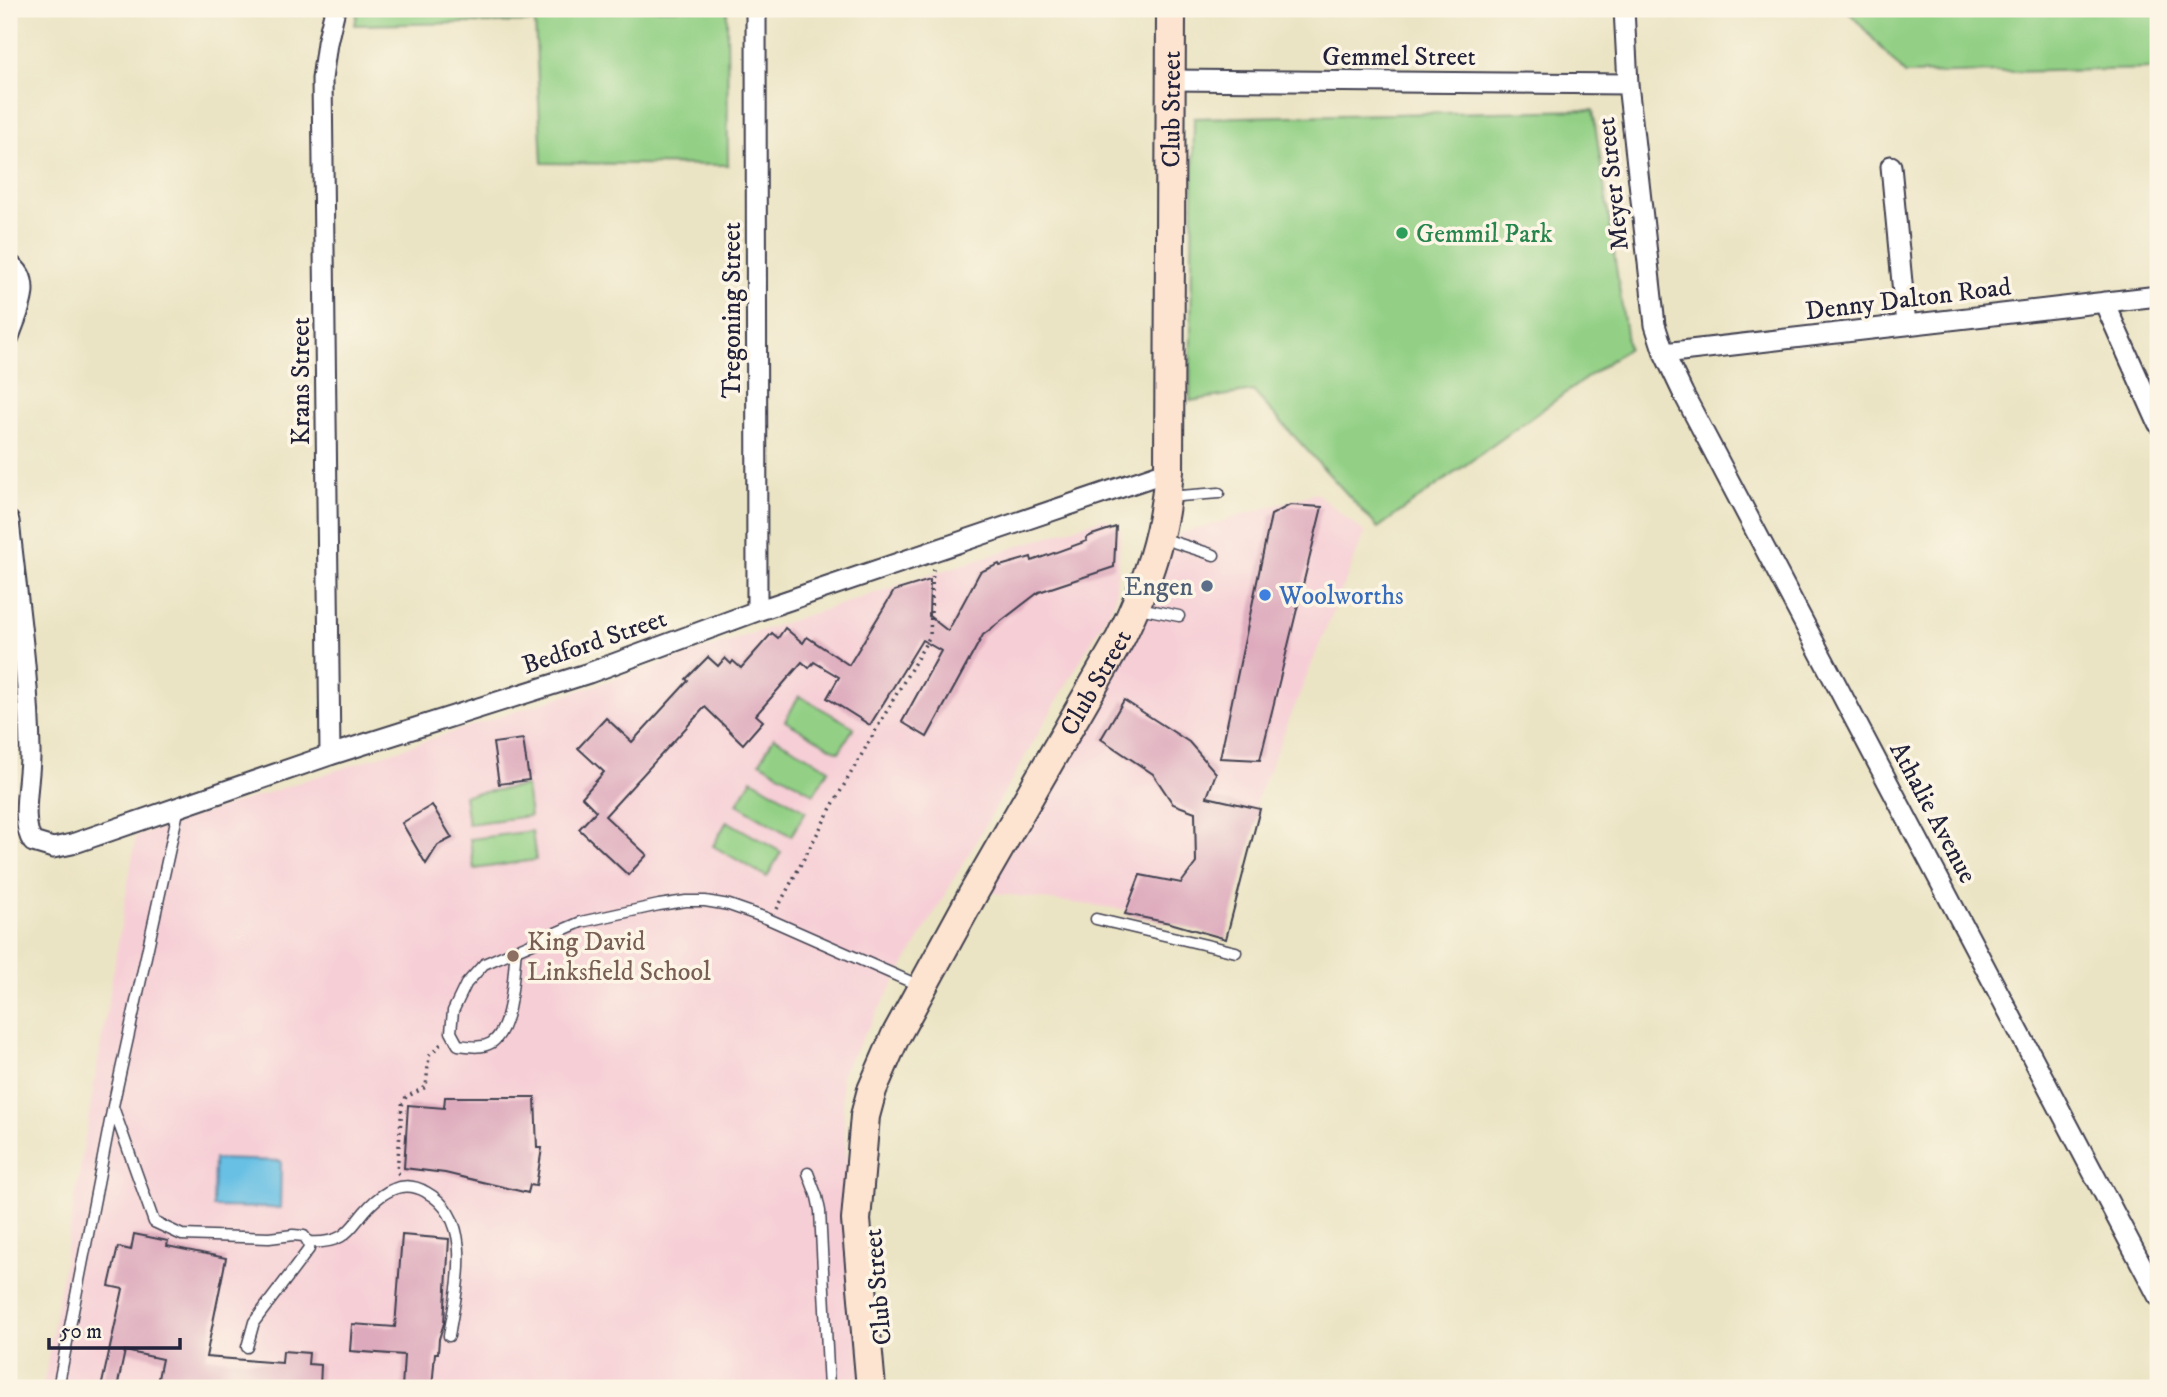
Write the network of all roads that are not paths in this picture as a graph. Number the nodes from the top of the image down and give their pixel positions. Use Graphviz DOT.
graph roads {
  1 [pos="335,9"];
  2 [pos="756,9"];
  3 [pos="1171,9"];
  4 [pos="1624,9"];
  5 [pos="1171,80"];
  6 [pos="1628,84"];
  7 [pos="1891,166"];
  8 [pos="9,264"];
  9 [pos="2158,296"];
  10 [pos="2104,302"];
  11 [pos="1906,325"];
  12 [pos="9,337"];
  13 [pos="1664,353"];
  14 [pos="2158,423"];
  15 [pos="1168,484"];
  16 [pos="1219,493"];
  17 [pos="9,521"];
  18 [pos="1160,537"];
  19 [pos="1214,555"];
  20 [pos="1135,607"];
  21 [pos="757,611"];
  22 [pos="1179,616"];
  23 [pos="330,755"];
  24 [pos="178,807"];
  25 [pos="1096,919"];
  26 [pos="516,949"];
  27 [pos="1236,952"];
  28 [pos="924,988"];
  29 [pos="113,1106"];
  30 [pos="808,1173"];
  31 [pos="859,1187"];
  32 [pos="308,1242"];
  33 [pos="2158,1296"];
  34 [pos="450,1336"];
  35 [pos="247,1347"];
  36 [pos="58,1388"];
  37 [pos="829,1388"];
  38 [pos="871,1388"];
  39 [pos="887,1388"];
  1 -- 23 [label="street, Krans Street"];
  2 -- 21 [label="street, Tregoning Street"];
  3 -- 5 [label="main road, Club Street"];
  4 -- 6 [label="street, Meyer Street"];
  5 -- 6 [label="street, Gemmel Street"];
  5 -- 15 [label="main road, Club Street"];
  6 -- 13 [label="street, Meyer Street"];
  7 -- 11 [label="street"];
  8 -- 12 [label="street"];
  9 -- 10 [label="street, Denny Dalton Road"];
  10 -- 11 [label="street, Denny Dalton Road"];
  10 -- 14 [label="street"];
  11 -- 13 [label="street, Denny Dalton Road"];
  13 -- 33 [label="street, Athalie Avenue"];
  15 -- 16 [label="lane"];
  15 -- 18 [label="main road, Club Street"];
  15 -- 21 [label="street, Bedford Street"];
  17 -- 24 [label="street, Bedford Street"];
  18 -- 19 [label="lane"];
  18 -- 20 [label="main road, Club Street"];
  20 -- 22 [label="lane"];
  20 -- 28 [label="main road, Club Street"];
  21 -- 23 [label="street, Bedford Street"];
  23 -- 24 [label="street, Bedford Street"];
  24 -- 29 [label="lane"];
  25 -- 27 [label="lane"];
  26 -- 26 [label="lane"];
  26 -- 28 [label="lane"];
  28 -- 31 [label="main road, Club Street"];
  29 -- 32 [label="lane"];
  29 -- 36 [label="lane"];
  30 -- 37 [label="lane"];
  31 -- 38 [label="main road, Club Street"];
  31 -- 39 [label="main road, Club Street"];
  32 -- 34 [label="lane"];
  32 -- 35 [label="lane"];
}
